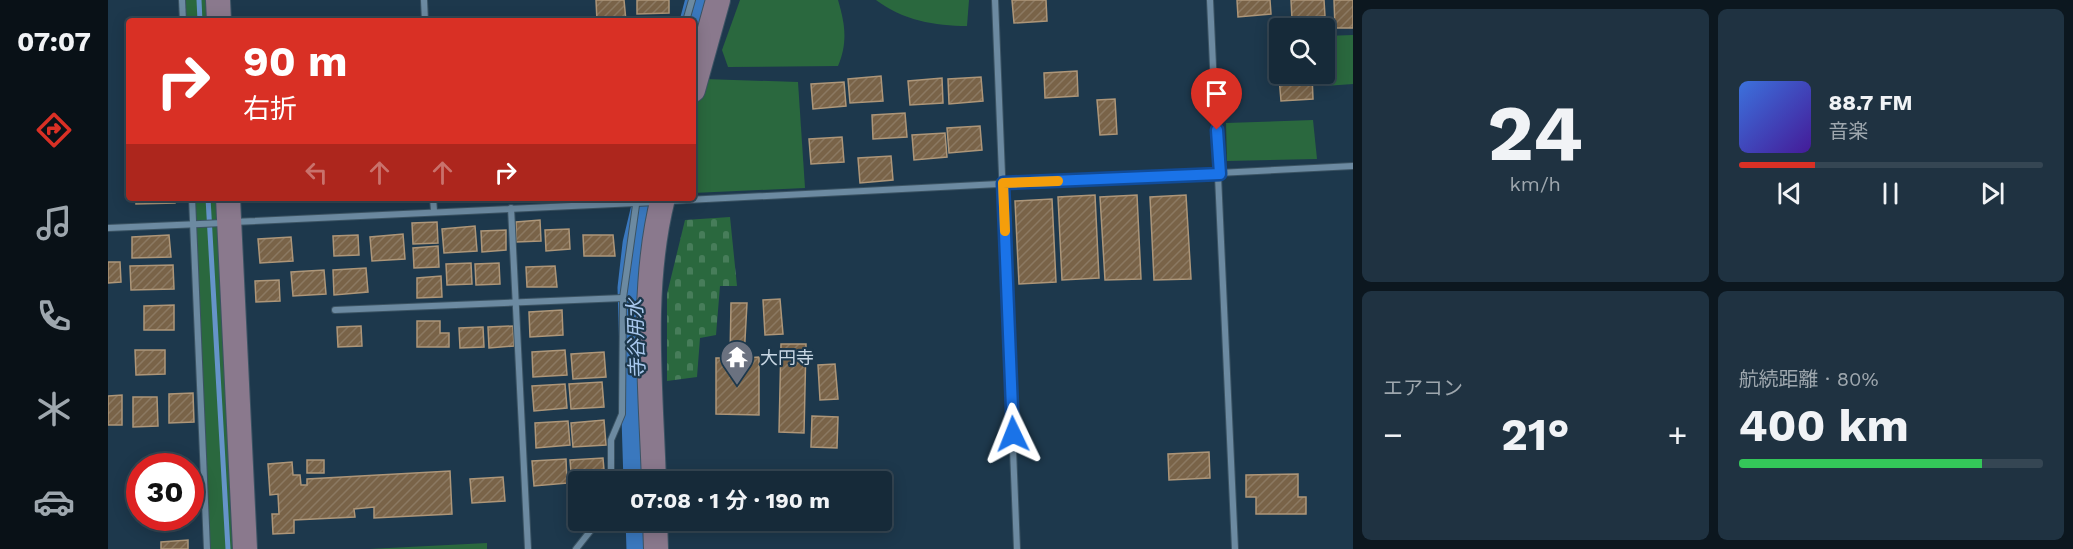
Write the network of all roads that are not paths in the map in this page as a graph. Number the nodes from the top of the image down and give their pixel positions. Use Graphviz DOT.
graph roads {
  1 [pos="182,0"];
  2 [pos="218,0"];
  3 [pos="424,0"];
  4 [pos="692,0"];
  5 [pos="718,0"];
  6 [pos="994,0"];
  7 [pos="1210,0"];
  8 [pos="183,18"];
  9 [pos="219,18"];
  10 [pos="425,18"];
  11 [pos="687,18"];
  12 [pos="696,79"];
  13 [pos="1353,166"];
  14 [pos="1220,174"];
  15 [pos="1003,183"];
  16 [pos="696,198"];
  17 [pos="192,201"];
  18 [pos="228,201"];
  19 [pos="433,201"];
  20 [pos="621,201"];
  21 [pos="637,201"];
  22 [pos="662,201"];
  23 [pos="511,208"];
  24 [pos="434,211"];
  25 [pos="229,222"];
  26 [pos="193,225"];
  27 [pos="108,228"];
  28 [pos="623,298"];
  29 [pos="516,304"];
  30 [pos="334,310"];
  31 [pos="611,471"];
  32 [pos="654,471"];
  33 [pos="590,531"];
  34 [pos="655,531"];
  35 [pos="207,549"];
  36 [pos="245,549"];
  37 [pos="528,549"];
  38 [pos="576,549"];
  39 [pos="656,549"];
  40 [pos="1017,549"];
  41 [pos="1235,549"];
  1 -- 8 [label="street"];
  2 -- 9 [label="street"];
  3 -- 10 [label="street"];
  4 -- 11 [label="street"];
  5 -- 12 [label="street"];
  6 -- 15 [label="street"];
  7 -- 14 [label="street"];
  13 -- 14 [label="street"];
  14 -- 15 [label="street"];
  14 -- 41 [label="street"];
  15 -- 16 [label="street"];
  15 -- 40 [label="street"];
  17 -- 26 [label="street"];
  18 -- 25 [label="street"];
  19 -- 24 [label="street"];
  20 -- 23 [label="street"];
  21 -- 28 [label="street"];
  22 -- 32 [label="street"];
  23 -- 24 [label="street"];
  23 -- 29 [label="street"];
  24 -- 25 [label="street"];
  25 -- 26 [label="street"];
  25 -- 36 [label="street"];
  26 -- 27 [label="street"];
  26 -- 35 [label="street"];
  28 -- 29 [label="street"];
  28 -- 31 [label="street"];
  29 -- 30 [label="street"];
  29 -- 37 [label="street"];
  33 -- 38 [label="street"];
  34 -- 39 [label="street"];
}
